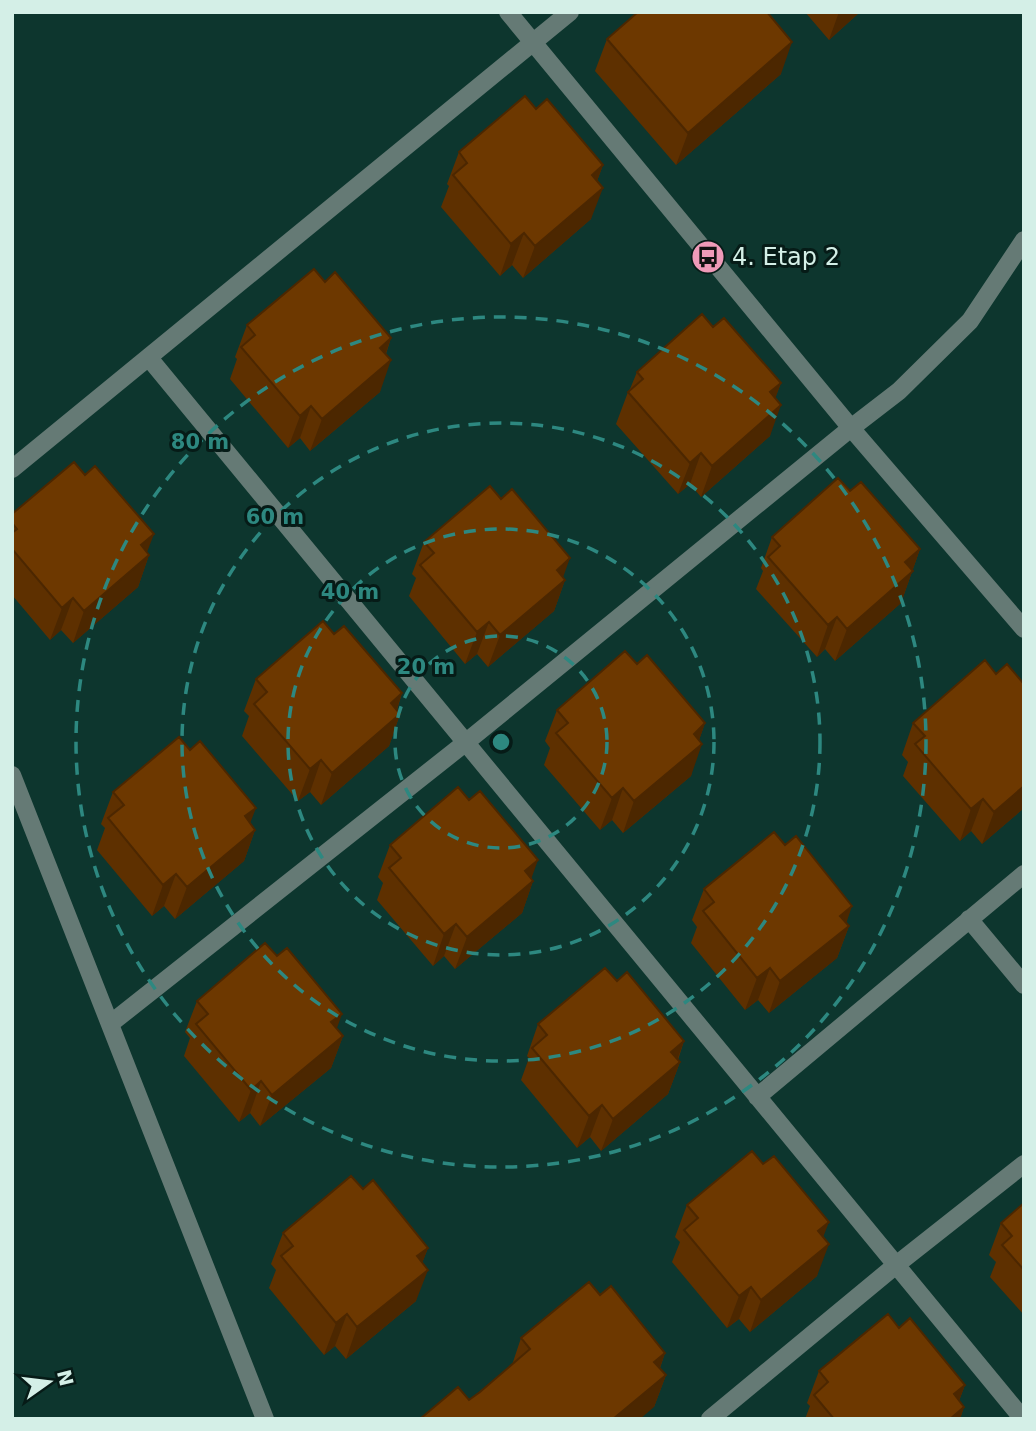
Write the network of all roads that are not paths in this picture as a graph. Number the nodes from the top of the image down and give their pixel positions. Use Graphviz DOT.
graph roads {
  1 [pos="508,12"];
  2 [pos="570,12"];
  3 [pos="533,43"];
  4 [pos="1024,240"];
  5 [pos="149,358"];
  6 [pos="851,428"];
  7 [pos="12,469"];
  8 [pos="1024,629"];
  9 [pos="465,743"];
  10 [pos="12,775"];
  11 [pos="1024,874"];
  12 [pos="970,919"];
  13 [pos="1024,985"];
  14 [pos="110,1024"];
  15 [pos="757,1097"];
  16 [pos="1024,1164"];
  17 [pos="896,1265"];
  18 [pos="265,1419"];
  19 [pos="709,1419"];
  20 [pos="1023,1419"];
  1 -- 3 [label="street"];
  2 -- 3 [label="street"];
  3 -- 5 [label="street"];
  3 -- 6 [label="street"];
  4 -- 6 [label="street"];
  5 -- 7 [label="street"];
  5 -- 9 [label="street"];
  6 -- 8 [label="street"];
  6 -- 9 [label="street"];
  9 -- 14 [label="street"];
  9 -- 15 [label="street"];
  10 -- 14 [label="street"];
  11 -- 12 [label="street"];
  12 -- 13 [label="street"];
  12 -- 15 [label="street"];
  14 -- 18 [label="street"];
  15 -- 17 [label="street"];
  16 -- 17 [label="street"];
  17 -- 19 [label="street"];
  17 -- 20 [label="street"];
}
